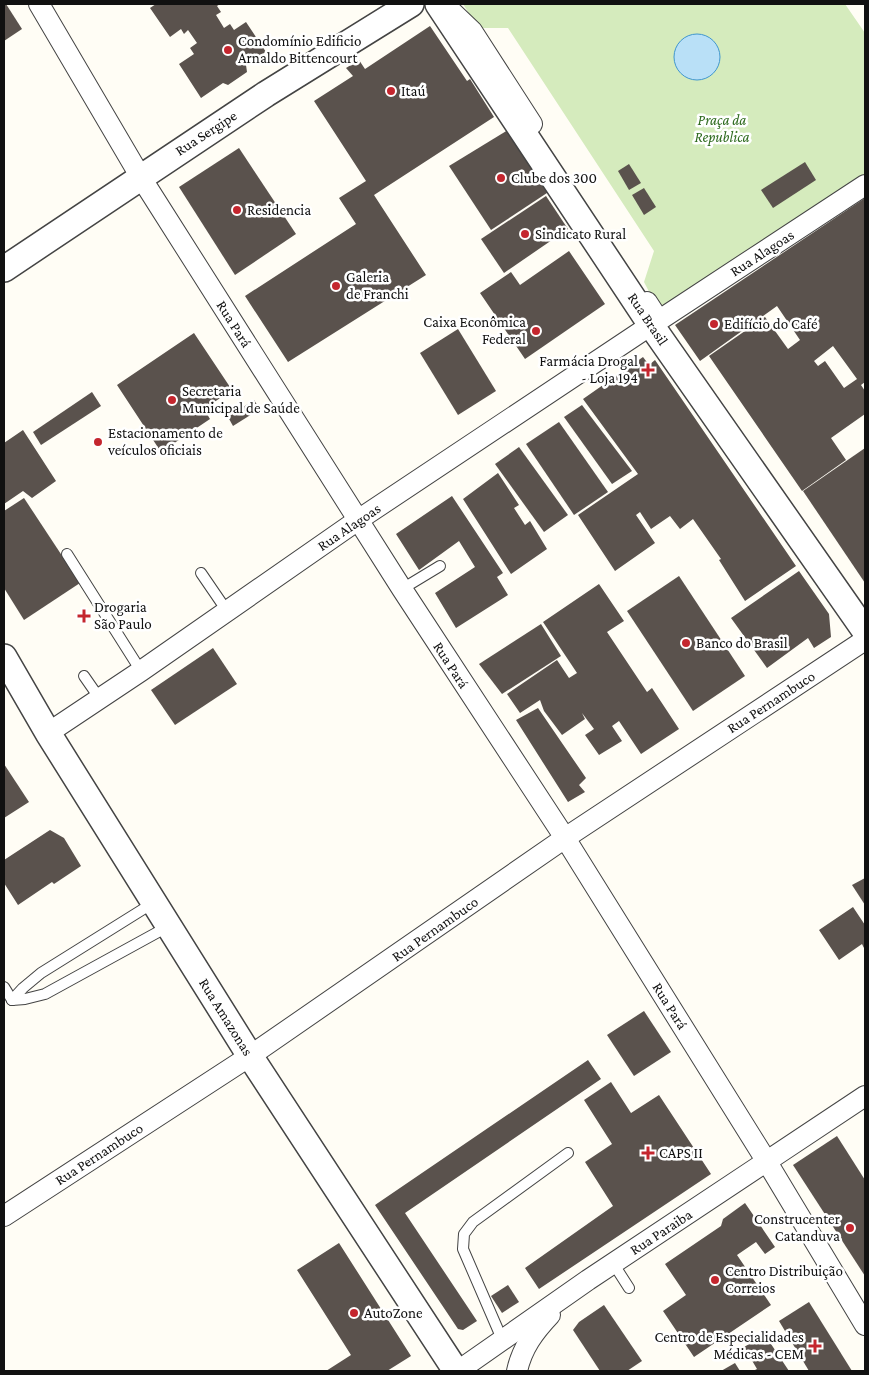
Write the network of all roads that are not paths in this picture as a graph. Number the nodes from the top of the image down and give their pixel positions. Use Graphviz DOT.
graph roads {
  1 [pos="39,4"];
  2 [pos="411,4"];
  3 [pos="438,4"];
  4 [pos="443,4"];
  5 [pos="140,176"];
  6 [pos="865,185"];
  7 [pos="4,269"];
  8 [pos="655,322"];
  9 [pos="358,520"];
  10 [pos="67,554"];
  11 [pos="440,566"];
  12 [pos="201,573"];
  13 [pos="402,589"];
  14 [pos="226,611"];
  15 [pos="865,631"];
  16 [pos="865,640"];
  17 [pos="4,658"];
  18 [pos="141,671"];
  19 [pos="84,676"];
  20 [pos="100,699"];
  21 [pos="48,733"];
  22 [pos="565,838"];
  23 [pos="154,902"];
  24 [pos="169,926"];
  25 [pos="4,987"];
  26 [pos="23,988"];
  27 [pos="25,999"];
  28 [pos="12,1000"];
  29 [pos="250,1056"];
  30 [pos="865,1096"];
  31 [pos="568,1153"];
  32 [pos="767,1162"];
  33 [pos="4,1216"];
  34 [pos="613,1264"];
  35 [pos="588,1280"];
  36 [pos="629,1288"];
  37 [pos="865,1325"];
  38 [pos="502,1339"];
  39 [pos="523,1367"];
  40 [pos="457,1371"];
  1 -- 5 [label="street, Rua Pará"];
  2 -- 5 [label="street, Rua Sergipe"];
  3 -- 8 [label="street, Rua Brasil"];
  4 -- 8 [label="street"];
  5 -- 7 [label="street, Rua Sergipe"];
  5 -- 9 [label="street, Rua Pará"];
  6 -- 8 [label="street, Rua Alagoas"];
  8 -- 9 [label="street, Rua Alagoas"];
  8 -- 15 [label="street, Rua Brasil"];
  9 -- 13 [label="street, Rua Pará"];
  9 -- 14 [label="street, Rua Alagoas"];
  10 -- 18 [label="lane"];
  11 -- 13 [label="lane"];
  12 -- 14 [label="lane"];
  13 -- 22 [label="street, Rua Pará"];
  14 -- 18 [label="street, Rua Alagoas"];
  16 -- 22 [label="street, Rua Pernambuco"];
  17 -- 21 [label="street, Rua Amazonas"];
  18 -- 20 [label="street, Rua Alagoas"];
  19 -- 20 [label="lane"];
  20 -- 21 [label="street, Rua Alagoas"];
  21 -- 23 [label="street, Rua Amazonas"];
  22 -- 29 [label="street, Rua Pernambuco"];
  22 -- 32 [label="street, Rua Pará"];
  23 -- 24 [label="street, Rua Amazonas"];
  23 -- 26 [label="lane"];
  24 -- 27 [label="lane"];
  24 -- 29 [label="street, Rua Amazonas"];
  25 -- 28 [label="lane"];
  26 -- 27 [label="lane"];
  26 -- 28 [label="lane"];
  27 -- 28 [label="lane"];
  29 -- 33 [label="street, Rua Pernambuco"];
  29 -- 40 [label="street, Rua Amazonas"];
  30 -- 32 [label="street, Rua Paraiba"];
  31 -- 38 [label="lane"];
  32 -- 34 [label="street, Rua Paraiba"];
  32 -- 37 [label="street, Rua Pará"];
  34 -- 35 [label="street, Rua Paraiba"];
  34 -- 36 [label="lane"];
  35 -- 38 [label="street, Rua Paraiba"];
  35 -- 39 [label="street"];
  38 -- 39 [label="street"];
  38 -- 40 [label="street, Rua Paraiba"];
}
